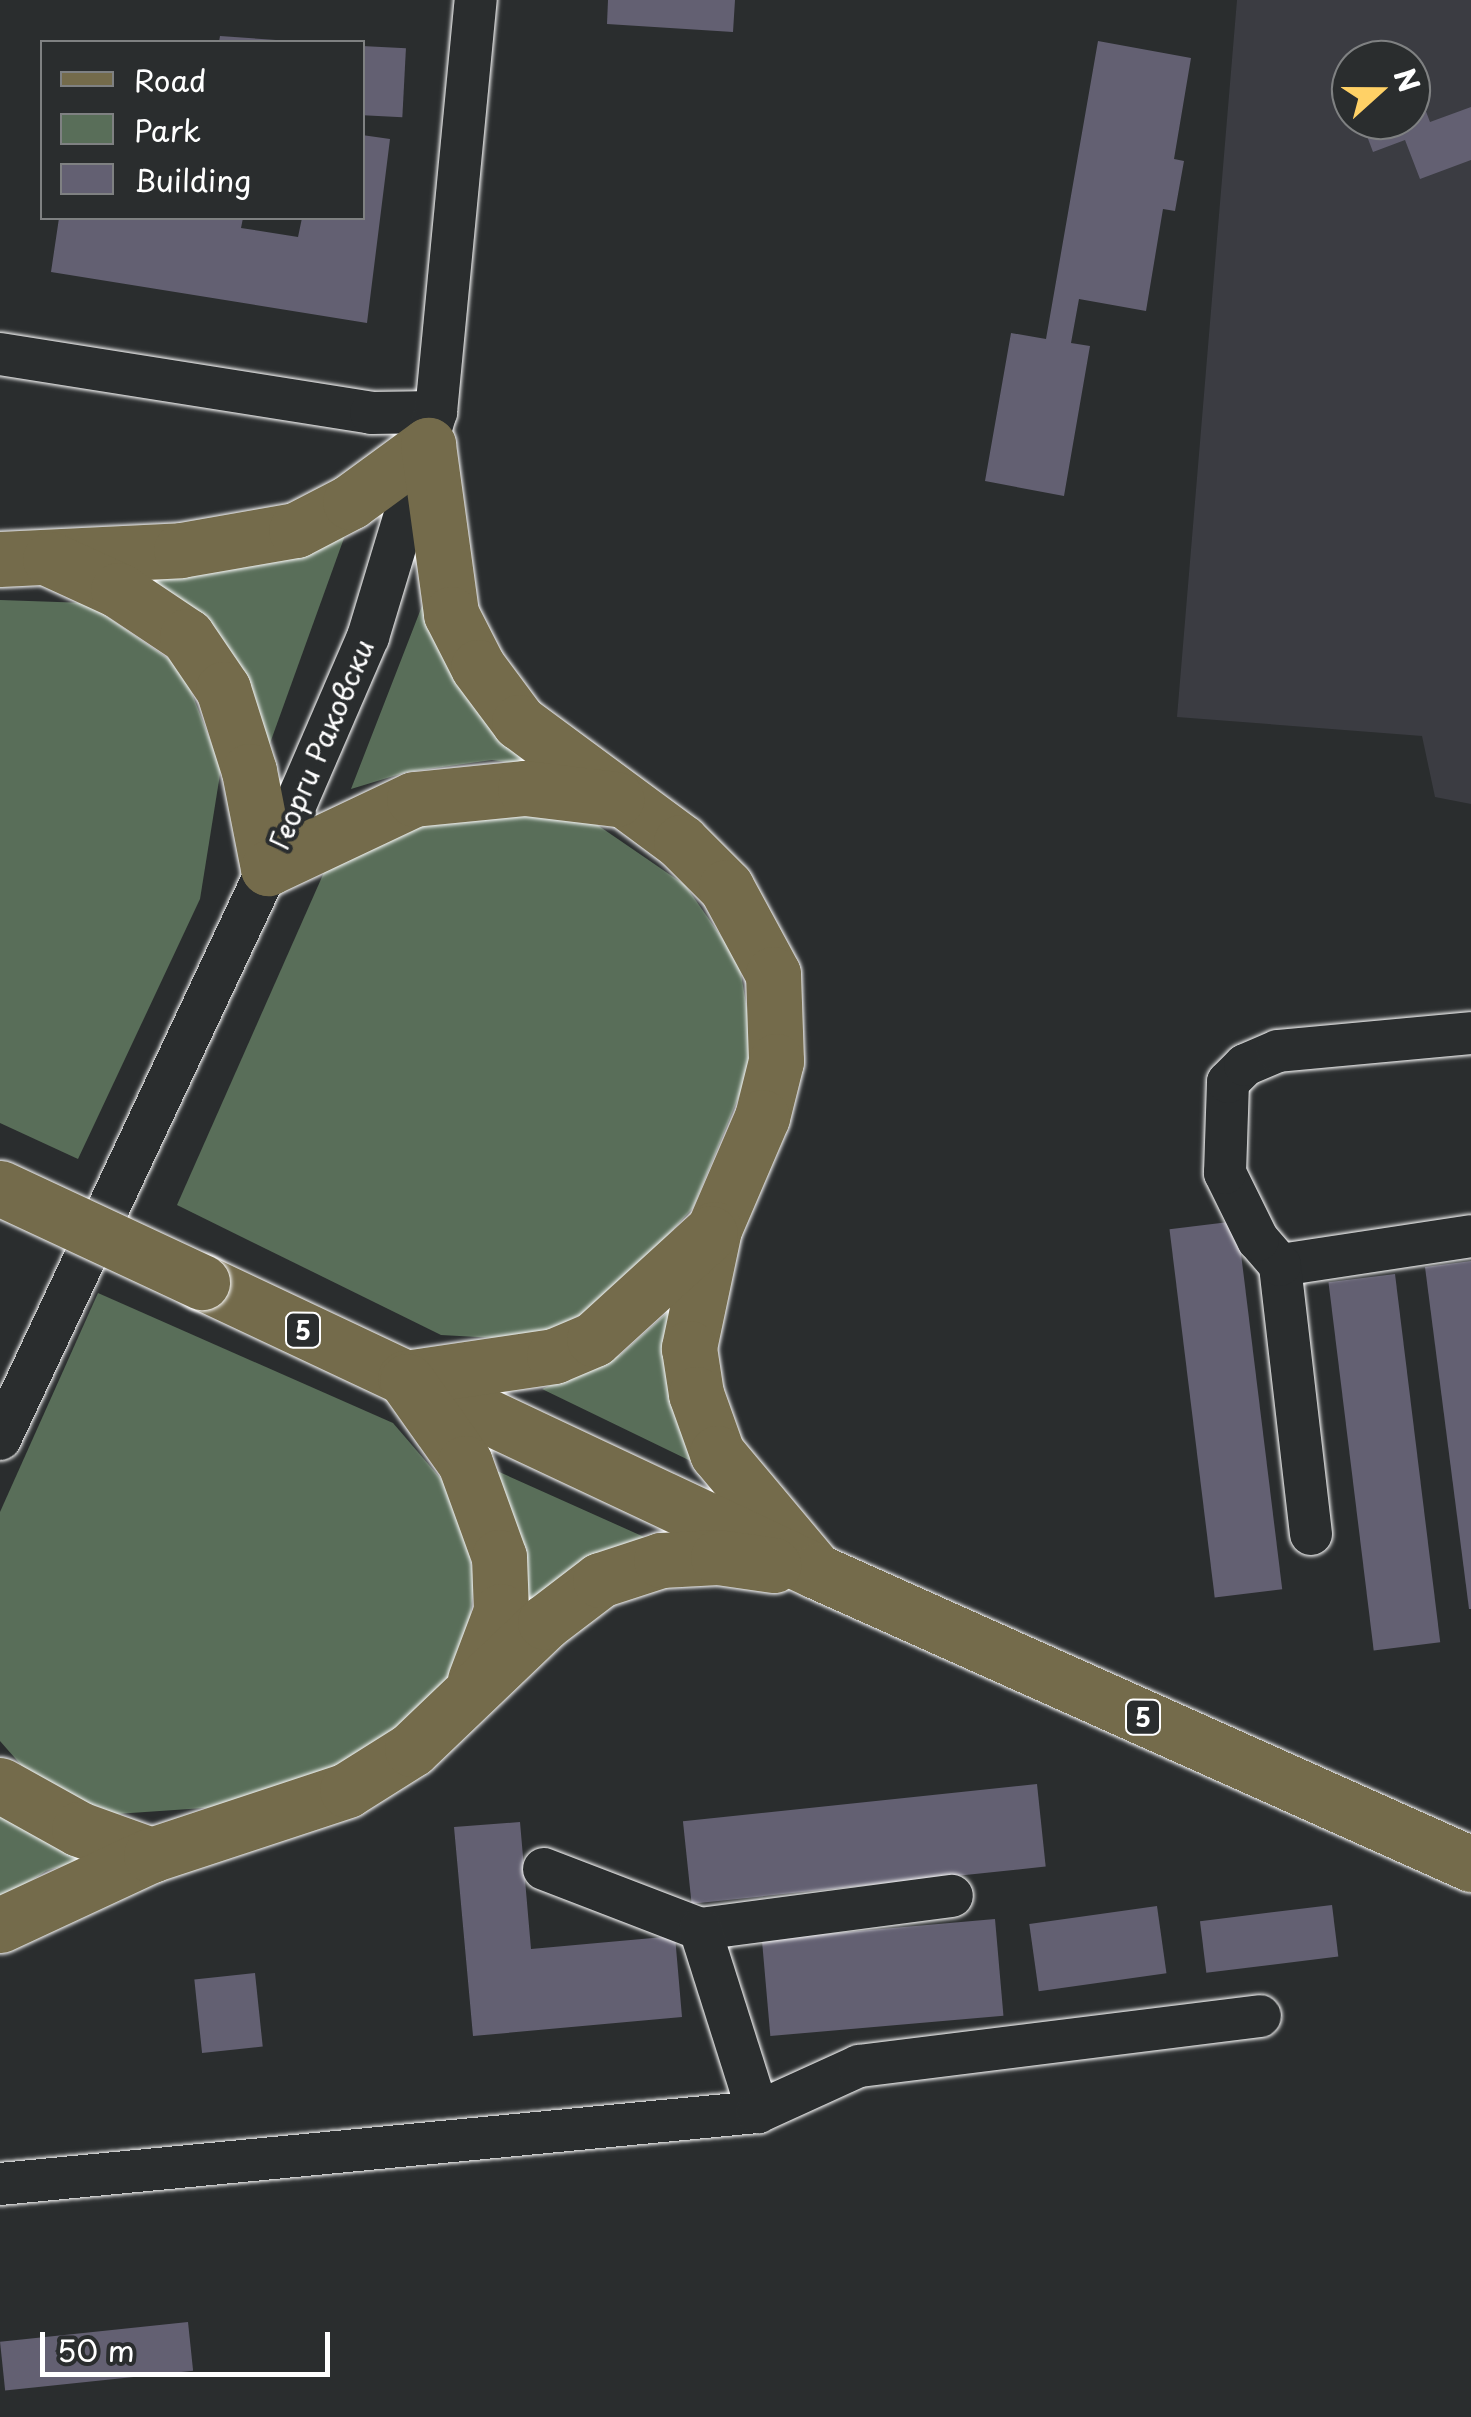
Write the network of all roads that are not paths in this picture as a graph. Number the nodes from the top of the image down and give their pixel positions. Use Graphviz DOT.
graph roads {
  1 [pos="476,0"];
  2 [pos="0,354"];
  3 [pos="432,429"];
  4 [pos="19,557"];
  5 [pos="616,799"];
  6 [pos="268,868"];
  7 [pos="1471,1033"];
  8 [pos="0,1188"];
  9 [pos="714,1229"];
  10 [pos="1471,1236"];
  11 [pos="1280,1266"];
  12 [pos="405,1378"];
  13 [pos="0,1439"];
  14 [pos="1311,1534"];
  15 [pos="816,1571"];
  16 [pos="469,1692"];
  17 [pos="0,1786"];
  18 [pos="151,1855"];
  19 [pos="1471,1864"];
  20 [pos="544,1869"];
  21 [pos="952,1896"];
  22 [pos="0,1924"];
  23 [pos="700,1929"];
  24 [pos="1260,2016"];
  25 [pos="758,2112"];
  26 [pos="0,2184"];
  1 -- 3 [label="street, Георги Раковски"];
  2 -- 3 [label="street"];
  3 -- 4 [label="main road"];
  3 -- 5 [label="main road"];
  3 -- 6 [label="street, Георги Раковски"];
  4 -- 6 [label="main road"];
  5 -- 6 [label="main road"];
  5 -- 9 [label="main road"];
  6 -- 13 [label="street, Георги Раковски"];
  7 -- 11 [label="street"];
  8 -- 12 [label="main road, 5, bridge"];
  9 -- 12 [label="main road"];
  9 -- 15 [label="main road"];
  10 -- 11 [label="street"];
  11 -- 14 [label="street"];
  12 -- 15 [label="main road, 5"];
  12 -- 16 [label="main road"];
  15 -- 16 [label="main road"];
  15 -- 19 [label="main road, 5"];
  16 -- 18 [label="main road"];
  17 -- 18 [label="main road"];
  18 -- 22 [label="main road"];
  20 -- 23 [label="street"];
  21 -- 23 [label="street"];
  23 -- 25 [label="street"];
  24 -- 25 [label="street"];
  25 -- 26 [label="street"];
}
